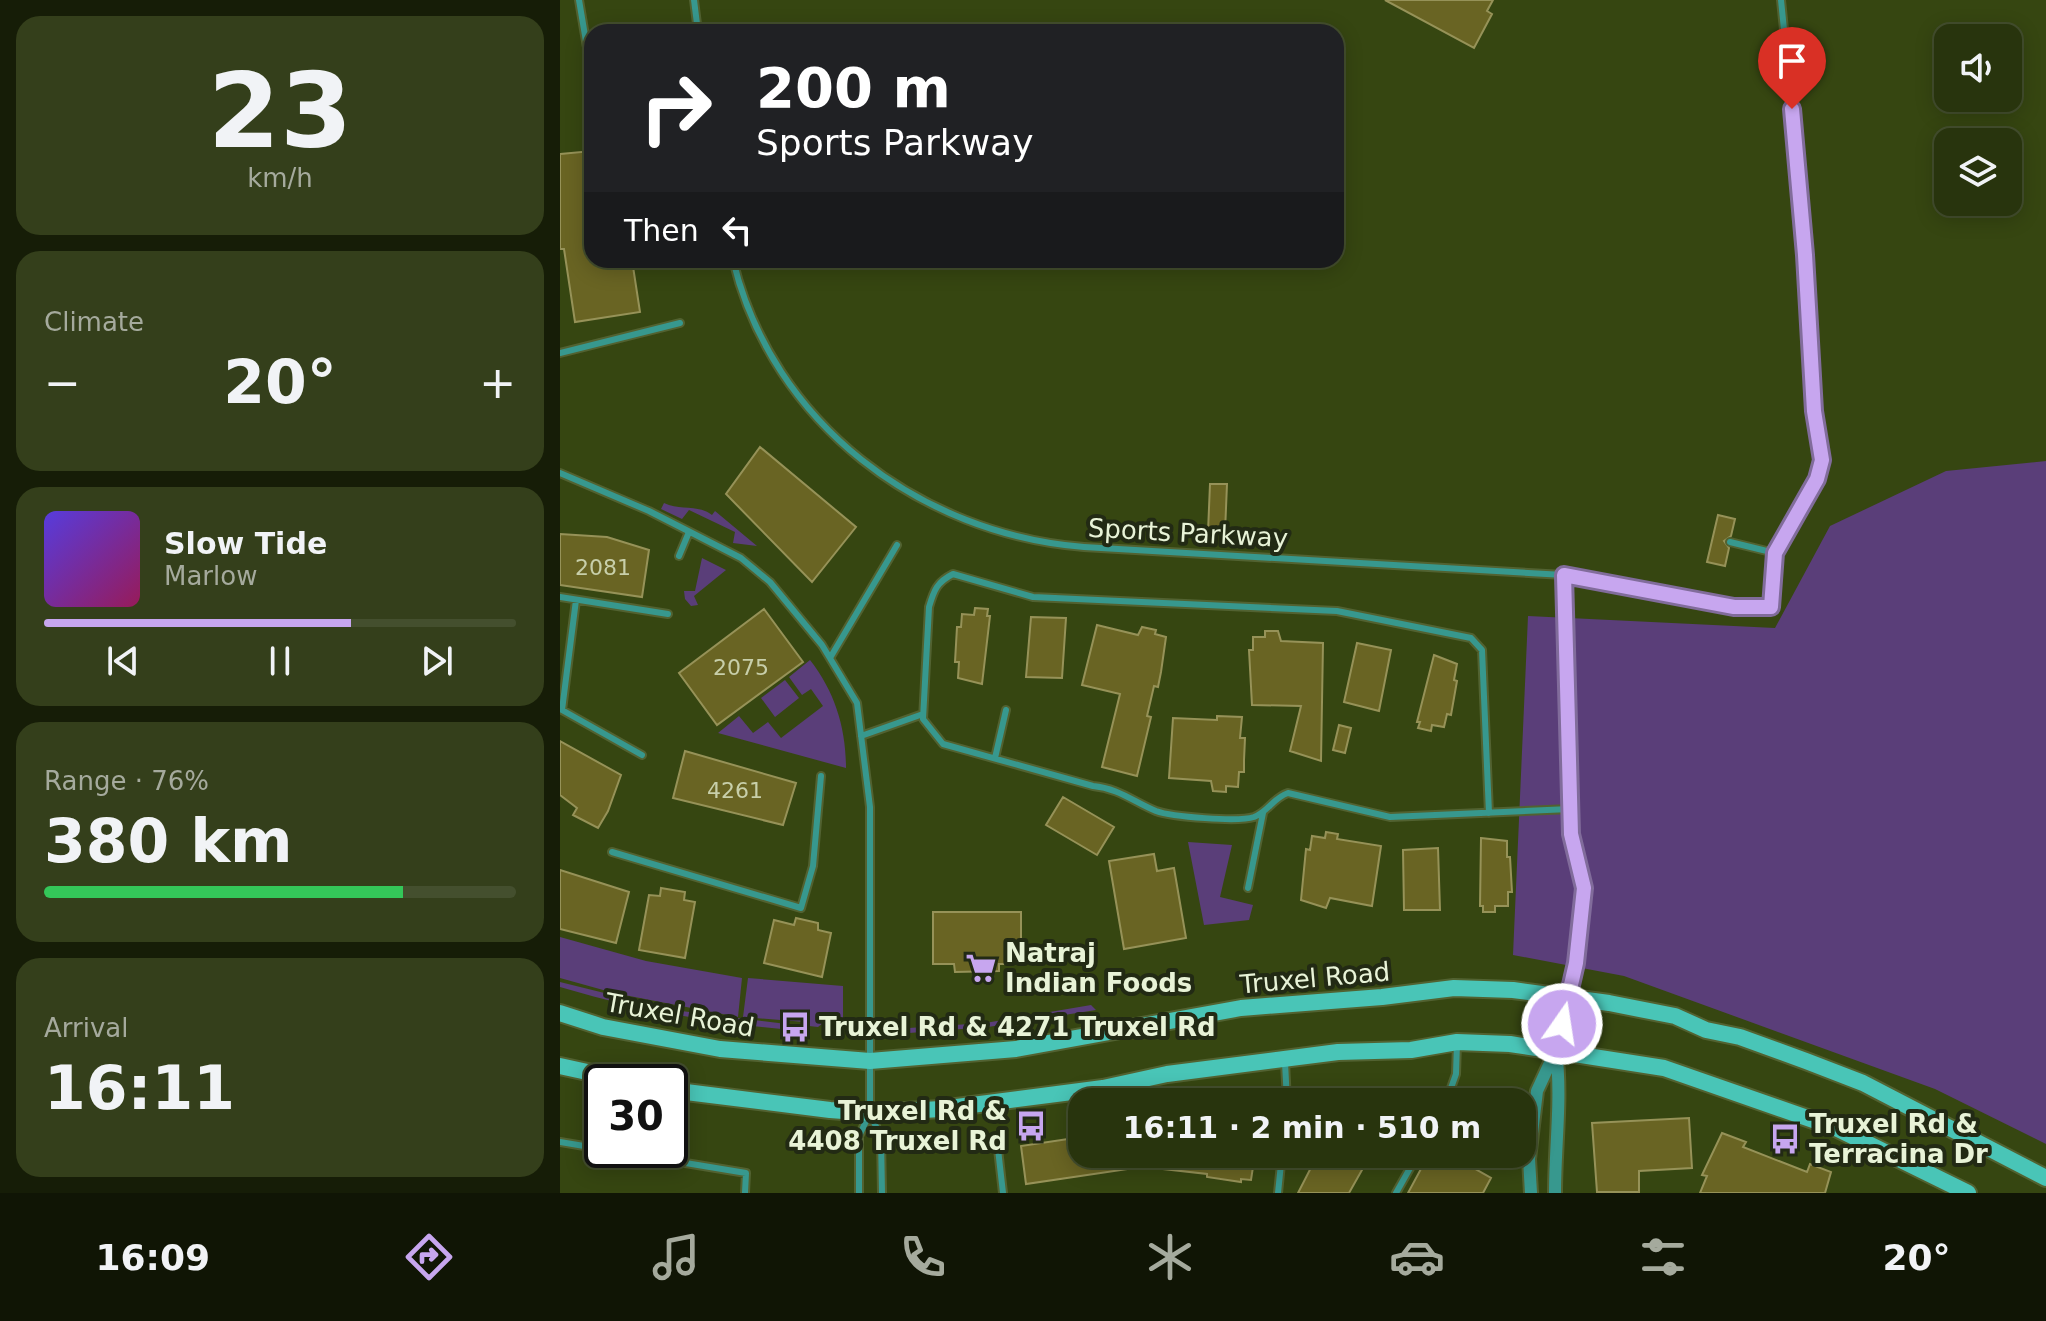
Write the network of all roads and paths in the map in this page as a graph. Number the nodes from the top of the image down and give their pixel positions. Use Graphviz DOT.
graph roads {
  1 [pos="579,0"];
  2 [pos="694,0"];
  3 [pos="1781,0"];
  4 [pos="697,24"];
  5 [pos="584,30"];
  6 [pos="736,268"];
  7 [pos="680,323"];
  8 [pos="560,353"];
  9 [pos="560,473"];
  10 [pos="689,532"];
  11 [pos="1730,542"];
  12 [pos="897,545"];
  13 [pos="1775,553"];
  14 [pos="679,556"];
  15 [pos="1564,575"];
  16 [pos="560,597"];
  17 [pos="576,600"];
  18 [pos="668,614"];
  19 [pos="830,658"];
  20 [pos="1006,710"];
  21 [pos="923,714"];
  22 [pos="861,736"];
  23 [pos="642,755"];
  24 [pos="995,758"];
  25 [pos="821,776"];
  26 [pos="1570,809"];
  27 [pos="1263,813"];
  28 [pos="1489,813"];
  29 [pos="612,852"];
  30 [pos="1248,888"];
  31 [pos="1568,997"];
  32 [pos="560,1013"];
  33 [pos="1457,1042"];
  34 [pos="1556,1050"];
  35 [pos="1285,1059"];
  36 [pos="870,1061"];
  37 [pos="560,1066"];
  38 [pos="584,1071"];
  39 [pos="1286,1088"];
  40 [pos="1451,1088"];
  41 [pos="688,1093"];
  42 [pos="870,1113"];
  43 [pos="560,1142"];
  44 [pos="584,1146"];
  45 [pos="998,1149"];
  46 [pos="688,1164"];
  47 [pos="1281,1168"];
  48 [pos="1410,1168"];
  49 [pos="2046,1178"];
  50 [pos="745,1193"];
  51 [pos="859,1193"];
  52 [pos="882,1193"];
  53 [pos="1003,1193"];
  54 [pos="1278,1193"];
  55 [pos="1396,1193"];
  56 [pos="1531,1193"];
  57 [pos="1555,1193"];
  58 [pos="1968,1193"];
  1 -- 5 [label="lane"];
  2 -- 4 [label="lane"];
  3 -- 13 [label="lane"];
  6 -- 15 [label="lane, Sports Parkway"];
  7 -- 8 [label="lane"];
  9 -- 10 [label="lane"];
  10 -- 14 [label="lane"];
  10 -- 19 [label="lane"];
  11 -- 13 [label="lane"];
  12 -- 19 [label="lane"];
  13 -- 15 [label="lane, Sports Parkway"];
  15 -- 26 [label="lane"];
  16 -- 17 [label="lane"];
  17 -- 18 [label="lane"];
  17 -- 23 [label="lane"];
  19 -- 22 [label="lane"];
  20 -- 24 [label="lane"];
  21 -- 22 [label="lane"];
  21 -- 24 [label="lane"];
  21 -- 28 [label="lane"];
  22 -- 36 [label="lane"];
  24 -- 27 [label="lane"];
  25 -- 29 [label="lane"];
  26 -- 28 [label="lane"];
  26 -- 31 [label="lane"];
  27 -- 28 [label="lane"];
  27 -- 30 [label="lane"];
  31 -- 34 [label="street"];
  31 -- 36 [label="main road, Truxel Road"];
  31 -- 49 [label="main road, Truxel Road"];
  32 -- 36 [label="main road, Truxel Road"];
  33 -- 34 [label="main road"];
  33 -- 35 [label="main road"];
  33 -- 40 [label="lane"];
  34 -- 56 [label="street"];
  34 -- 57 [label="street"];
  34 -- 58 [label="main road"];
  35 -- 39 [label="lane"];
  35 -- 42 [label="main road"];
  36 -- 42 [label="lane"];
  37 -- 38 [label="main road"];
  41 -- 42 [label="main road"];
  42 -- 51 [label="lane"];
  42 -- 52 [label="lane"];
  43 -- 44 [label="lane"];
  45 -- 53 [label="lane"];
  46 -- 50 [label="lane"];
  47 -- 54 [label="lane"];
  48 -- 55 [label="lane"];
}
